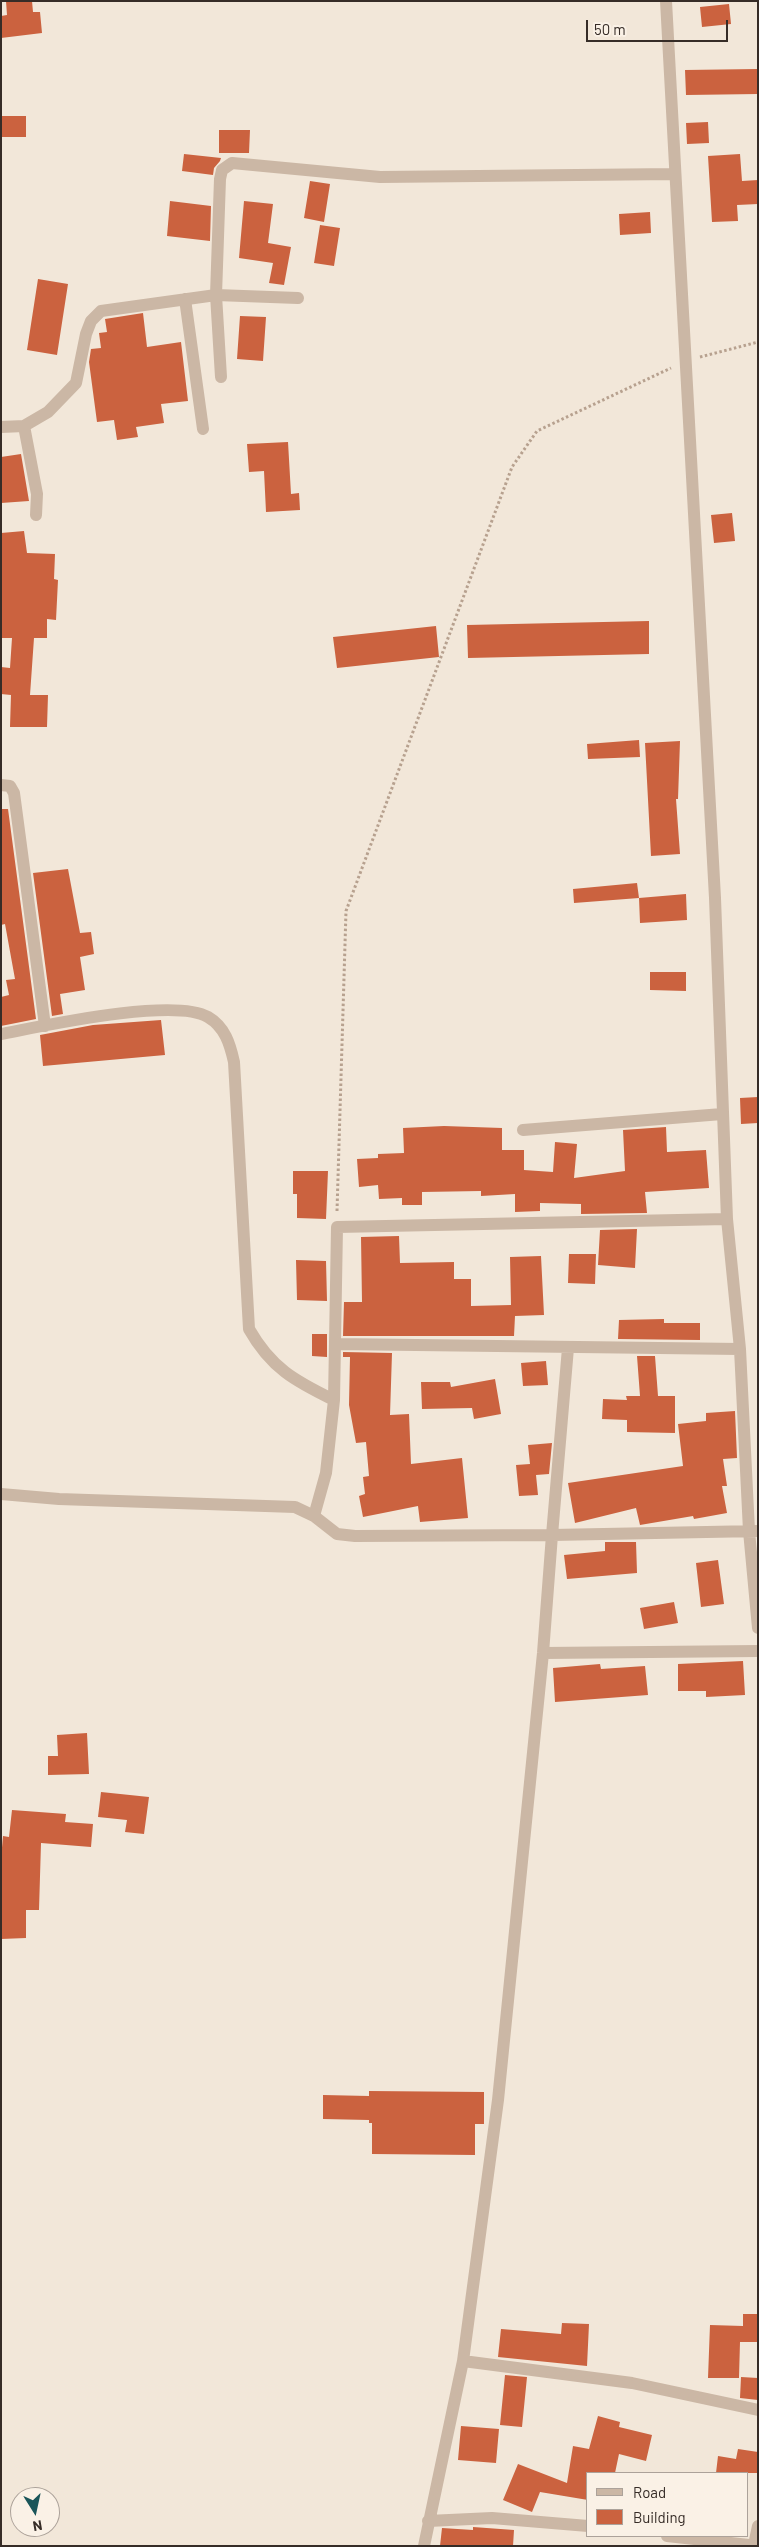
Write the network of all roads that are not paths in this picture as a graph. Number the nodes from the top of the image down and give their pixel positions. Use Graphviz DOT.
graph roads {
  1 [pos="666,1"];
  2 [pos="675,174"];
  3 [pos="216,295"];
  4 [pos="298,298"];
  5 [pos="185,299"];
  6 [pos="221,377"];
  7 [pos="24,426"];
  8 [pos="1,427"];
  9 [pos="203,429"];
  10 [pos="36,514"];
  11 [pos="1,785"];
  12 [pos="45,1026"];
  13 [pos="1,1034"];
  14 [pos="722,1114"];
  15 [pos="523,1130"];
  16 [pos="727,1219"];
  17 [pos="335,1344"];
  18 [pos="568,1348"];
  19 [pos="740,1349"];
  20 [pos="334,1400"];
  21 [pos="1,1494"];
  22 [pos="314,1516"];
  23 [pos="753,1531"];
  24 [pos="552,1535"];
  25 [pos="758,1628"];
  26 [pos="758,1651"];
  27 [pos="543,1653"];
  28 [pos="463,2361"];
  29 [pos="758,2410"];
  30 [pos="428,2521"];
  31 [pos="586,2526"];
  32 [pos="758,2526"];
  33 [pos="677,2537"];
  34 [pos="756,2545"];
  35 [pos="424,2546"];
  1 -- 2 [label="street"];
  2 -- 3 [label="street"];
  2 -- 14 [label="street"];
  3 -- 4 [label="street"];
  3 -- 5 [label="street"];
  3 -- 6 [label="street"];
  5 -- 7 [label="street"];
  5 -- 9 [label="street"];
  7 -- 8 [label="street"];
  7 -- 10 [label="street"];
  11 -- 12 [label="street"];
  12 -- 13 [label="street"];
  12 -- 20 [label="street"];
  14 -- 15 [label="street"];
  14 -- 16 [label="street"];
  16 -- 17 [label="street"];
  16 -- 19 [label="street"];
  17 -- 18 [label="street"];
  17 -- 20 [label="street"];
  18 -- 19 [label="street"];
  18 -- 24 [label="street"];
  19 -- 23 [label="street"];
  20 -- 22 [label="street"];
  21 -- 22 [label="street"];
  22 -- 24 [label="street"];
  23 -- 24 [label="street"];
  23 -- 25 [label="street"];
  24 -- 27 [label="street"];
  26 -- 27 [label="street"];
  27 -- 28 [label="street"];
  28 -- 29 [label="street"];
  28 -- 30 [label="street"];
  30 -- 31 [label="street"];
  30 -- 35 [label="street"];
  32 -- 34 [label="street"];
  33 -- 34 [label="street"];
}
